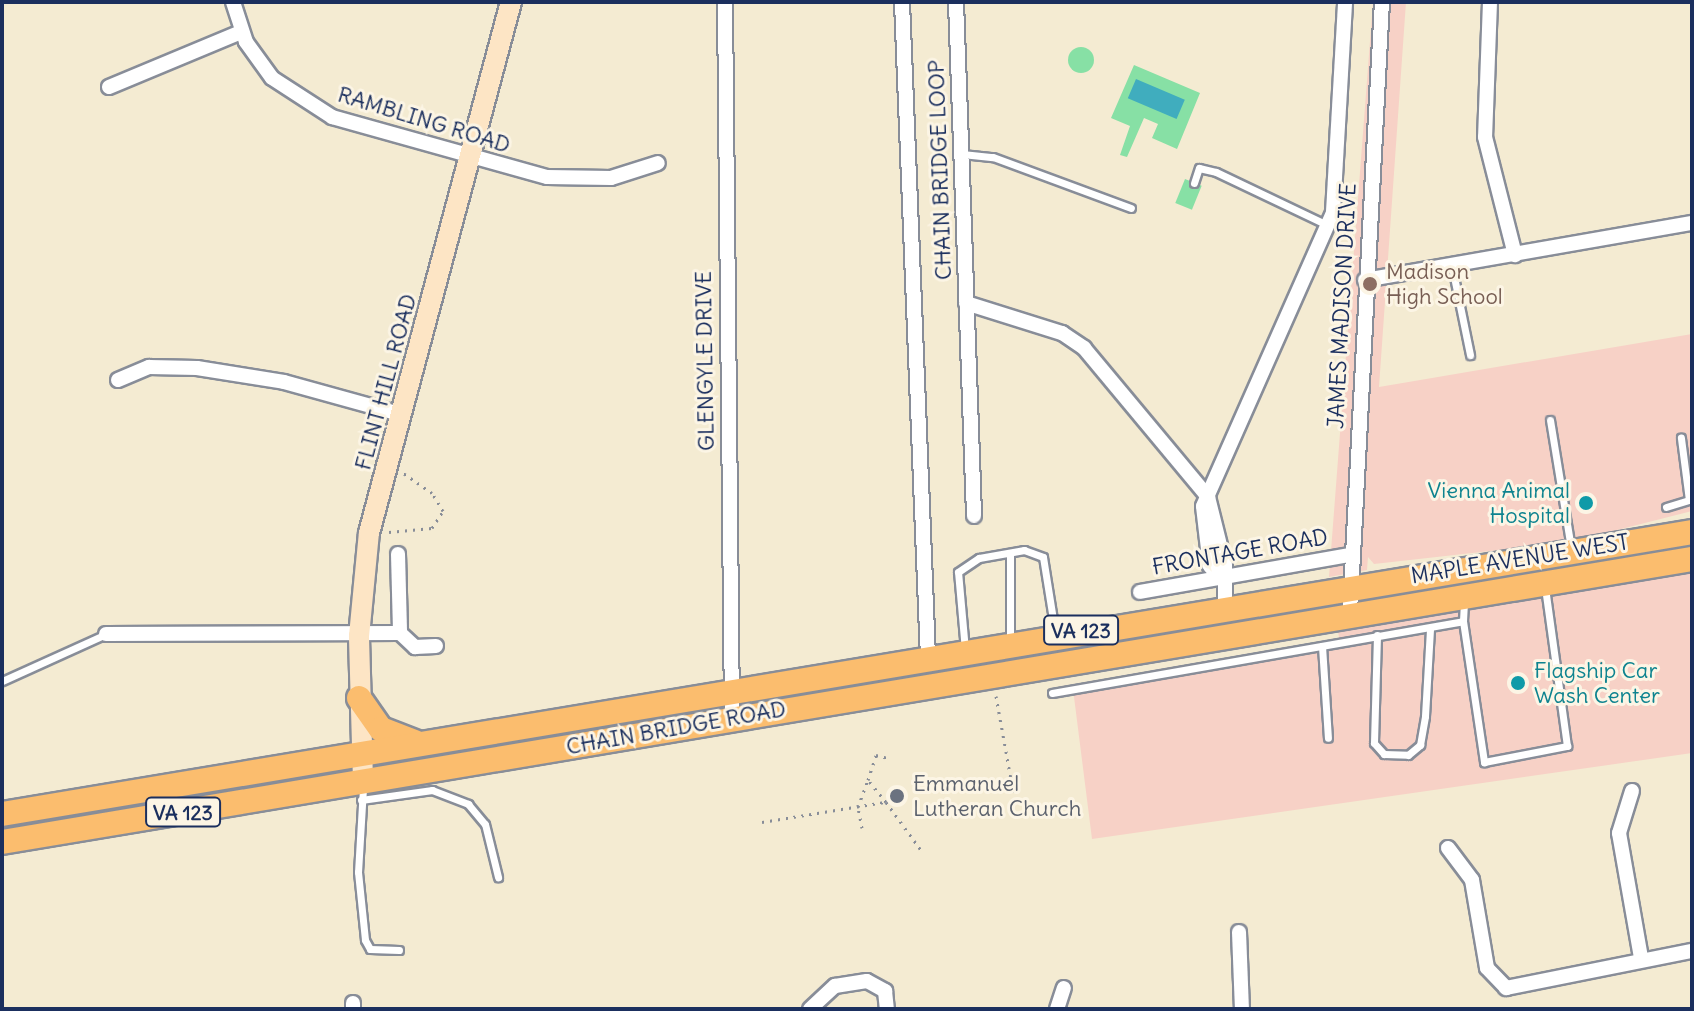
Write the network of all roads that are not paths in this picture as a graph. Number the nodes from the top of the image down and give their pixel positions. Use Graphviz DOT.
graph roads {
  1 [pos="233,2"];
  2 [pos="511,2"];
  3 [pos="725,2"];
  4 [pos="902,2"];
  5 [pos="956,2"];
  6 [pos="1345,2"];
  7 [pos="1382,2"];
  8 [pos="1490,2"];
  9 [pos="241,32"];
  10 [pos="109,87"];
  11 [pos="962,154"];
  12 [pos="474,159"];
  13 [pos="658,163"];
  14 [pos="1194,183"];
  15 [pos="1131,208"];
  16 [pos="1692,223"];
  17 [pos="1327,225"];
  18 [pos="1515,255"];
  19 [pos="1452,267"];
  20 [pos="1365,280"];
  21 [pos="966,303"];
  22 [pos="1470,355"];
  23 [pos="118,380"];
  24 [pos="403,415"];
  25 [pos="1550,420"];
  26 [pos="1681,438"];
  27 [pos="1208,497"];
  28 [pos="1666,507"];
  29 [pos="974,516"];
  30 [pos="1692,532"];
  31 [pos="1572,552"];
  32 [pos="398,554"];
  33 [pos="1010,554"];
  34 [pos="1349,555"];
  35 [pos="1692,559"];
  36 [pos="1220,578"];
  37 [pos="1545,582"];
  38 [pos="1348,585"];
  39 [pos="1140,592"];
  40 [pos="1464,595"];
  41 [pos="1225,606"];
  42 [pos="1350,612"];
  43 [pos="1463,621"];
  44 [pos="1430,628"];
  45 [pos="400,633"];
  46 [pos="106,634"];
  47 [pos="1055,634"];
  48 [pos="1377,635"];
  49 [pos="359,636"];
  50 [pos="1011,642"];
  51 [pos="436,646"];
  52 [pos="1322,646"];
  53 [pos="965,650"];
  54 [pos="928,657"];
  55 [pos="2,681"];
  56 [pos="731,691"];
  57 [pos="1052,693"];
  58 [pos="359,698"];
  59 [pos="732,719"];
  60 [pos="1328,738"];
  61 [pos="421,744"];
  62 [pos="360,754"];
  63 [pos="432,780"];
  64 [pos="362,791"];
  65 [pos="1632,791"];
  66 [pos="2,814"];
  67 [pos="2,842"];
  68 [pos="1448,848"];
  69 [pos="498,877"];
  70 [pos="1239,932"];
  71 [pos="399,950"];
  72 [pos="1692,951"];
  73 [pos="1641,958"];
  74 [pos="1064,988"];
  75 [pos="810,1009"];
  76 [pos="887,1009"];
  77 [pos="1057,1009"];
  78 [pos="1242,1009"];
  1 -- 9 [label="street, RAMBLING ROAD"];
  2 -- 12 [label="street, FLINT HILL ROAD"];
  3 -- 56 [label="street, GLENGYLE DRIVE"];
  4 -- 54 [label="street"];
  5 -- 11 [label="street, CHAIN BRIDGE LOOP"];
  6 -- 17 [label="street"];
  7 -- 20 [label="street, JAMES MADISON DRIVE"];
  8 -- 18 [label="street"];
  9 -- 10 [label="street"];
  9 -- 12 [label="street, RAMBLING ROAD"];
  11 -- 15 [label="lane"];
  11 -- 21 [label="street, CHAIN BRIDGE LOOP"];
  12 -- 13 [label="street, RAMBLING ROAD"];
  12 -- 24 [label="street, FLINT HILL ROAD"];
  14 -- 17 [label="lane"];
  16 -- 18 [label="street"];
  17 -- 27 [label="street"];
  18 -- 19 [label="street"];
  19 -- 20 [label="street"];
  19 -- 22 [label="lane"];
  20 -- 34 [label="street, JAMES MADISON DRIVE"];
  21 -- 27 [label="street, CHAIN BRIDGE LOOP"];
  21 -- 29 [label="street"];
  23 -- 24 [label="street"];
  24 -- 49 [label="street, FLINT HILL ROAD"];
  25 -- 31 [label="lane"];
  26 -- 28 [label="lane"];
  27 -- 36 [label="street"];
  30 -- 31 [label="main road, MAPLE AVENUE WEST / VA 123"];
  31 -- 38 [label="main road, MAPLE AVENUE WEST / VA 123"];
  32 -- 45 [label="street"];
  33 -- 47 [label="lane"];
  33 -- 50 [label="lane"];
  33 -- 53 [label="lane"];
  34 -- 36 [label="street, FRONTAGE ROAD"];
  34 -- 38 [label="street, JAMES MADISON DRIVE"];
  35 -- 37 [label="main road, MAPLE AVENUE WEST / VA 123"];
  36 -- 39 [label="street, FRONTAGE ROAD"];
  36 -- 41 [label="street"];
  37 -- 40 [label="main road, MAPLE AVENUE WEST / VA 123"];
  37 -- 43 [label="lane"];
  38 -- 41 [label="main road, CHAIN BRIDGE ROAD / VA 123"];
  38 -- 42 [label="street, JAMES MADISON DRIVE"];
  40 -- 42 [label="main road, MAPLE AVENUE WEST / VA 123"];
  40 -- 43 [label="lane"];
  41 -- 47 [label="main road, CHAIN BRIDGE ROAD / VA 123"];
  42 -- 59 [label="main road, CHAIN BRIDGE ROAD / VA 123"];
  43 -- 44 [label="lane"];
  44 -- 48 [label="lane"];
  44 -- 48 [label="lane"];
  45 -- 49 [label="street"];
  45 -- 51 [label="street"];
  46 -- 49 [label="street"];
  46 -- 55 [label="lane"];
  47 -- 50 [label="main road, CHAIN BRIDGE ROAD / VA 123"];
  48 -- 52 [label="lane"];
  49 -- 58 [label="street, FLINT HILL ROAD"];
  50 -- 53 [label="main road, CHAIN BRIDGE ROAD / VA 123"];
  52 -- 57 [label="lane"];
  52 -- 60 [label="lane"];
  53 -- 54 [label="main road, CHAIN BRIDGE ROAD / VA 123"];
  54 -- 56 [label="main road, CHAIN BRIDGE ROAD / VA 123"];
  56 -- 59 [label="street, GLENGYLE DRIVE"];
  56 -- 61 [label="main road, CHAIN BRIDGE ROAD / VA 123"];
  58 -- 61 [label="main road"];
  58 -- 62 [label="street, FLINT HILL ROAD"];
  59 -- 63 [label="main road, CHAIN BRIDGE ROAD / VA 123"];
  61 -- 62 [label="main road, CHAIN BRIDGE ROAD / VA 123"];
  62 -- 64 [label="street, FLINT HILL ROAD"];
  62 -- 66 [label="main road, CHAIN BRIDGE ROAD / VA 123"];
  63 -- 64 [label="main road, CHAIN BRIDGE ROAD / VA 123"];
  63 -- 69 [label="lane"];
  64 -- 67 [label="main road, CHAIN BRIDGE ROAD / VA 123"];
  64 -- 71 [label="lane"];
  65 -- 73 [label="street"];
  68 -- 73 [label="street"];
  70 -- 78 [label="street"];
  72 -- 73 [label="street"];
  74 -- 77 [label="street"];
  75 -- 76 [label="street"];
}
